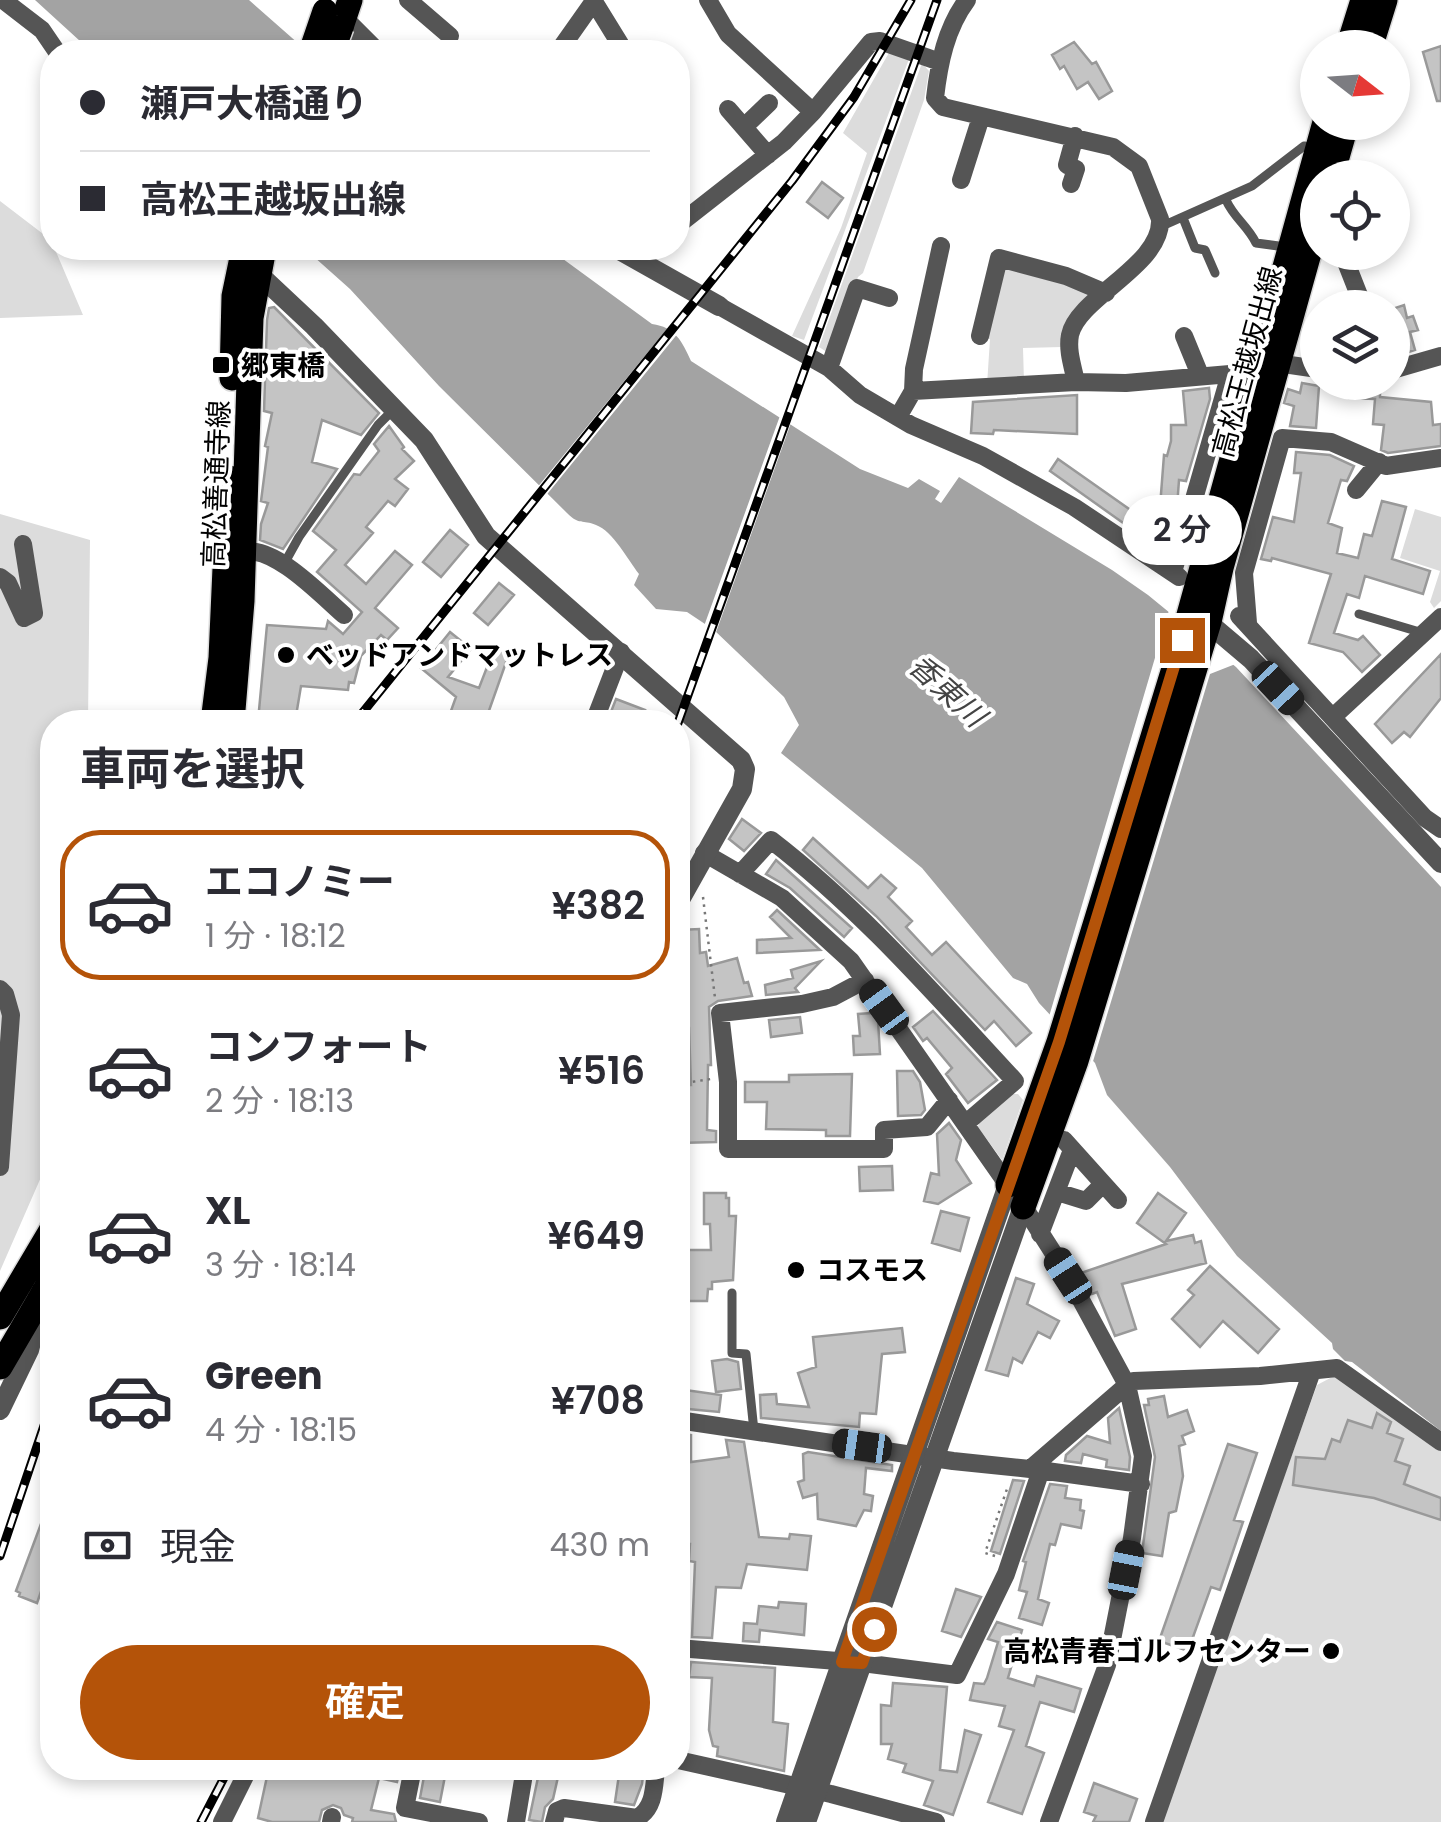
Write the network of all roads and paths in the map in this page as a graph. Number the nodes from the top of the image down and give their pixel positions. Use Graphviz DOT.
graph roads {
  1 [pos="3,0"];
  2 [pos="408,0"];
  3 [pos="708,0"];
  4 [pos="967,0"];
  5 [pos="1363,0"];
  6 [pos="1385,0"];
  7 [pos="593,1"];
  8 [pos="335,8"];
  9 [pos="1354,30"];
  10 [pos="1376,30"];
  11 [pos="450,36"];
  12 [pos="49,40"];
  13 [pos="318,40"];
  14 [pos="333,40"];
  15 [pos="366,40"];
  16 [pos="566,40"];
  17 [pos="617,40"];
  18 [pos="940,62"];
  19 [pos="769,103"];
  20 [pos="728,110"];
  21 [pos="813,112"];
  22 [pos="981,116"];
  23 [pos="744,128"];
  24 [pos="1075,136"];
  25 [pos="1319,140"];
  26 [pos="1317,148"];
  27 [pos="768,154"];
  28 [pos="1316,160"];
  29 [pos="961,180"];
  30 [pos="1071,184"];
  31 [pos="1226,200"];
  32 [pos="690,216"];
  33 [pos="1183,218"];
  34 [pos="1160,227"];
  35 [pos="941,246"];
  36 [pos="1299,251"];
  37 [pos="248,260"];
  38 [pos="250,260"];
  39 [pos="255,260"];
  40 [pos="652,260"];
  41 [pos="1216,273"];
  42 [pos="1106,293"];
  43 [pos="888,298"];
  44 [pos="718,306"];
  45 [pos="980,336"];
  46 [pos="1184,336"];
  47 [pos="1441,356"];
  48 [pos="1410,365"];
  49 [pos="829,368"];
  50 [pos="1300,370"];
  51 [pos="1259,372"];
  52 [pos="1200,375"];
  53 [pos="1076,382"];
  54 [pos="913,392"];
  55 [pos="395,408"];
  56 [pos="898,418"];
  57 [pos="1441,458"];
  58 [pos="1380,462"];
  59 [pos="1356,490"];
  60 [pos="23,544"];
  61 [pos="244,552"];
  62 [pos="284,565"];
  63 [pos="0,576"];
  64 [pos="1358,614"];
  65 [pos="344,615"];
  66 [pos="1441,617"];
  67 [pos="1198,620"];
  68 [pos="1423,633"];
  69 [pos="621,652"];
  70 [pos="214,710"];
  71 [pos="233,710"];
  72 [pos="599,710"];
  73 [pos="685,710"];
  74 [pos="690,714"];
  75 [pos="1334,716"];
  76 [pos="1441,830"];
  77 [pos="704,853"];
  78 [pos="1441,863"];
  79 [pos="740,874"];
  80 [pos="690,880"];
  81 [pos="703,898"];
  82 [pos="865,980"];
  83 [pos="0,990"];
  84 [pos="720,1013"];
  85 [pos="1067,1052"];
  86 [pos="725,1077"];
  87 [pos="690,1082"];
  88 [pos="949,1100"];
  89 [pos="965,1124"];
  90 [pos="0,1167"];
  91 [pos="1104,1184"];
  92 [pos="1008,1185"];
  93 [pos="1056,1192"];
  94 [pos="1118,1200"];
  95 [pos="1023,1207"];
  96 [pos="1040,1234"];
  97 [pos="40,1252"];
  98 [pos="20,1290"];
  99 [pos="732,1293"];
  100 [pos="0,1316"];
  101 [pos="0,1367"];
  102 [pos="1312,1371"];
  103 [pos="1127,1385"];
  104 [pos="0,1410"];
  105 [pos="690,1422"];
  106 [pos="754,1431"];
  107 [pos="1441,1442"];
  108 [pos="925,1456"];
  109 [pos="1028,1469"];
  110 [pos="1141,1484"];
  111 [pos="1011,1560"];
  112 [pos="690,1649"];
  113 [pos="852,1662"];
  114 [pos="690,1763"];
  115 [pos="244,1780"];
  116 [pos="411,1780"];
  117 [pos="523,1780"];
  118 [pos="654,1780"];
  119 [pos="808,1790"];
  120 [pos="228,1821"];
  121 [pos="480,1822"];
  122 [pos="516,1822"];
  123 [pos="554,1822"];
  124 [pos="786,1822"];
  125 [pos="806,1822"];
  126 [pos="936,1822"];
  127 [pos="1049,1822"];
  128 [pos="1154,1822"];
  1 -- 12 [label="street"];
  2 -- 11 [label="street"];
  3 -- 21 [label="street"];
  4 -- 18 [label="street"];
  5 -- 9 [label="main road"];
  6 -- 10 [label="main road"];
  7 -- 16 [label="street"];
  7 -- 17 [label="street"];
  8 -- 13 [label="main road, bridge"];
  8 -- 14 [label="main road, bridge"];
  8 -- 15 [label="street"];
  18 -- 21 [label="street"];
  18 -- 22 [label="street"];
  19 -- 23 [label="street"];
  20 -- 23 [label="street"];
  21 -- 27 [label="street"];
  22 -- 24 [label="street"];
  22 -- 29 [label="street"];
  23 -- 27 [label="street"];
  24 -- 30 [label="street"];
  24 -- 34 [label="street"];
  25 -- 26 [label="main road, 高松王越坂出線"];
  26 -- 28 [label="main road, 高松王越坂出線"];
  26 -- 31 [label="lane"];
  27 -- 32 [label="street"];
  31 -- 33 [label="lane"];
  31 -- 36 [label="lane"];
  33 -- 34 [label="lane"];
  33 -- 41 [label="lane"];
  34 -- 42 [label="street"];
  35 -- 54 [label="street"];
  36 -- 51 [label="main road, 高松王越坂出線"];
  37 -- 70 [label="main road, 高松善通寺線"];
  38 -- 61 [label="main road, 高松善通寺線"];
  39 -- 55 [label="street"];
  40 -- 44 [label="street"];
  42 -- 45 [label="street"];
  42 -- 53 [label="street"];
  43 -- 49 [label="street"];
  44 -- 49 [label="street"];
  46 -- 52 [label="street"];
  47 -- 48 [label="street"];
  49 -- 56 [label="street"];
  50 -- 51 [label="street"];
  51 -- 52 [label="street"];
  51 -- 56 [label="street"];
  51 -- 67 [label="main road, 高松王越坂出線"];
  52 -- 53 [label="street"];
  53 -- 54 [label="street"];
  54 -- 56 [label="street"];
  55 -- 62 [label="lane"];
  55 -- 69 [label="street"];
  57 -- 58 [label="street"];
  58 -- 59 [label="street"];
  58 -- 75 [label="street"];
  60 -- 63 [label="street"];
  61 -- 62 [label="street"];
  61 -- 71 [label="main road, 高松善通寺線"];
  62 -- 65 [label="street"];
  64 -- 68 [label="lane"];
  66 -- 68 [label="street"];
  67 -- 78 [label="street"];
  67 -- 85 [label="main road, 高松王越坂出線"];
  68 -- 75 [label="street"];
  69 -- 72 [label="street"];
  69 -- 73 [label="street"];
  74 -- 77 [label="street"];
  75 -- 76 [label="street"];
  77 -- 79 [label="street"];
  77 -- 80 [label="street"];
  79 -- 82 [label="street"];
  79 -- 89 [label="street"];
  81 -- 84 [label="path"];
  82 -- 84 [label="street"];
  82 -- 88 [label="street"];
  83 -- 90 [label="street"];
  84 -- 86 [label="street"];
  85 -- 92 [label="main road, 高松王越坂出線"];
  85 -- 95 [label="main road, 高松王越坂出線"];
  86 -- 87 [label="path"];
  86 -- 88 [label="street"];
  88 -- 89 [label="street"];
  89 -- 92 [label="street"];
  91 -- 93 [label="street"];
  91 -- 93 [label="street"];
  91 -- 94 [label="street"];
  92 -- 95 [label="street"];
  92 -- 108 [label="street"];
  93 -- 96 [label="street"];
  95 -- 96 [label="street"];
  95 -- 108 [label="street"];
  96 -- 103 [label="street"];
  97 -- 98 [label="main road"];
  98 -- 100 [label="main road"];
  98 -- 101 [label="main road"];
  98 -- 104 [label="street"];
  99 -- 106 [label="lane"];
  102 -- 103 [label="street"];
  102 -- 107 [label="street"];
  102 -- 128 [label="street"];
  103 -- 109 [label="street"];
  103 -- 110 [label="street"];
  105 -- 106 [label="street"];
  106 -- 108 [label="street"];
  108 -- 109 [label="street"];
  108 -- 113 [label="street"];
  109 -- 110 [label="street"];
  109 -- 111 [label="street"];
  109 -- 111 [label="path"];
  110 -- 127 [label="street"];
  111 -- 113 [label="street"];
  112 -- 113 [label="street"];
  113 -- 119 [label="street"];
  114 -- 119 [label="street"];
  115 -- 120 [label="street"];
  116 -- 121 [label="street"];
  117 -- 122 [label="street"];
  118 -- 123 [label="street"];
  119 -- 124 [label="street"];
  119 -- 125 [label="street"];
  119 -- 126 [label="street"];
}
